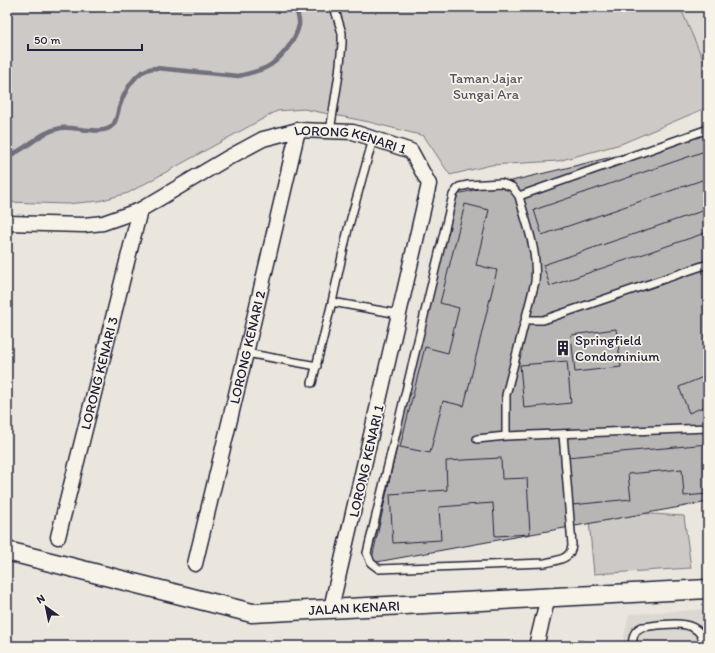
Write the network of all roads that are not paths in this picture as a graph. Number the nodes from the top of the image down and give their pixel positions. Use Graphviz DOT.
graph roads {
  1 [pos="334,7"];
  2 [pos="708,129"];
  3 [pos="298,130"];
  4 [pos="330,131"];
  5 [pos="372,138"];
  6 [pos="519,196"];
  7 [pos="140,210"];
  8 [pos="7,223"];
  9 [pos="708,264"];
  10 [pos="332,302"];
  11 [pos="399,314"];
  12 [pos="526,320"];
  13 [pos="246,353"];
  14 [pos="317,366"];
  15 [pos="312,383"];
  16 [pos="708,428"];
  17 [pos="563,434"];
  18 [pos="506,436"];
  19 [pos="477,439"];
  20 [pos="58,537"];
  21 [pos="7,551"];
  22 [pos="195,564"];
  23 [pos="708,589"];
  24 [pos="548,597"];
  25 [pos="331,608"];
  26 [pos="536,646"];
  27 [pos="632,646"];
  28 [pos="704,646"];
  1 -- 4 [label="lane"];
  2 -- 6 [label="lane"];
  3 -- 4 [label="street, LORONG KENARI 1"];
  3 -- 7 [label="street, LORONG KENARI 1"];
  3 -- 13 [label="street, LORONG KENARI 2"];
  4 -- 5 [label="street, LORONG KENARI 1"];
  5 -- 10 [label="lane"];
  5 -- 11 [label="street, LORONG KENARI 1"];
  6 -- 12 [label="lane"];
  6 -- 17 [label="lane"];
  7 -- 8 [label="street, LORONG KENARI 1"];
  7 -- 20 [label="street, LORONG KENARI 3"];
  9 -- 12 [label="lane"];
  10 -- 11 [label="lane"];
  10 -- 14 [label="lane"];
  11 -- 25 [label="street, LORONG KENARI 1"];
  12 -- 18 [label="lane"];
  13 -- 14 [label="lane"];
  13 -- 22 [label="street, LORONG KENARI 2"];
  14 -- 15 [label="lane"];
  16 -- 17 [label="lane"];
  17 -- 18 [label="lane"];
  18 -- 19 [label="lane"];
  21 -- 25 [label="street, JALAN KENARI"];
  23 -- 24 [label="street, JALAN KENARI"];
  24 -- 25 [label="street, JALAN KENARI"];
  24 -- 26 [label="street"];
  27 -- 28 [label="lane"];
}
